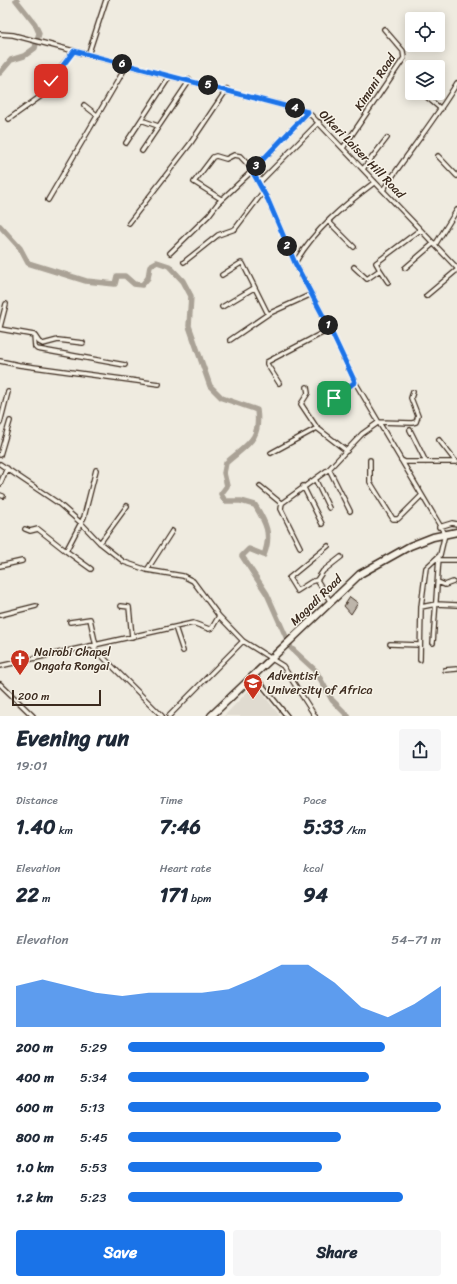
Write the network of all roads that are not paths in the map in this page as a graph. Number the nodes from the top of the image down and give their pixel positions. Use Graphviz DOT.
graph roads {
  1 [pos="106,0"];
  2 [pos="384,30"];
  3 [pos="0,34"];
  4 [pos="74,51"];
  5 [pos="88,55"];
  6 [pos="127,65"];
  7 [pos="170,76"];
  8 [pos="190,80"];
  9 [pos="457,83"];
  10 [pos="228,89"];
  11 [pos="430,100"];
  12 [pos="84,105"];
  13 [pos="441,109"];
  14 [pos="308,112"];
  15 [pos="98,116"];
  16 [pos="10,119"];
  17 [pos="141,120"];
  18 [pos="319,122"];
  19 [pos="158,126"];
  20 [pos="387,138"];
  21 [pos="126,143"];
  22 [pos="344,148"];
  23 [pos="142,151"];
  24 [pos="438,156"];
  25 [pos="363,169"];
  26 [pos="252,170"];
  27 [pos="457,176"];
  28 [pos="375,182"];
  29 [pos="259,183"];
  30 [pos="383,190"];
  31 [pos="263,192"];
  32 [pos="48,200"];
  33 [pos="221,200"];
  34 [pos="457,210"];
  35 [pos="329,222"];
  36 [pos="129,223"];
  37 [pos="420,230"];
  38 [pos="434,244"];
  39 [pos="354,247"];
  40 [pos="170,253"];
  41 [pos="184,262"];
  42 [pos="295,263"];
  43 [pos="354,267"];
  44 [pos="405,268"];
  45 [pos="457,269"];
  46 [pos="380,270"];
  47 [pos="222,275"];
  48 [pos="388,282"];
  49 [pos="254,288"];
  50 [pos="312,294"];
  51 [pos="426,296"];
  52 [pos="6,304"];
  53 [pos="222,307"];
  54 [pos="268,314"];
  55 [pos="0,328"];
  56 [pos="330,329"];
  57 [pos="34,336"];
  58 [pos="230,340"];
  59 [pos="83,343"];
  60 [pos="0,361"];
  61 [pos="125,365"];
  62 [pos="355,382"];
  63 [pos="279,383"];
  64 [pos="160,384"];
  65 [pos="307,387"];
  66 [pos="8,392"];
  67 [pos="413,392"];
  68 [pos="334,398"];
  69 [pos="10,421"];
  70 [pos="379,422"];
  71 [pos="0,423"];
  72 [pos="317,428"];
  73 [pos="410,430"];
  74 [pos="439,440"];
  75 [pos="347,452"];
  76 [pos="271,453"];
  77 [pos="0,455"];
  78 [pos="370,460"];
  79 [pos="400,460"];
  80 [pos="426,462"];
  81 [pos="457,462"];
  82 [pos="0,464"];
  83 [pos="7,468"];
  84 [pos="330,469"];
  85 [pos="96,470"];
  86 [pos="314,479"];
  87 [pos="0,484"];
  88 [pos="260,486"];
  89 [pos="303,486"];
  90 [pos="421,496"];
  91 [pos="282,504"];
  92 [pos="127,506"];
  93 [pos="330,508"];
  94 [pos="350,511"];
  95 [pos="80,523"];
  96 [pos="322,524"];
  97 [pos="457,524"];
  98 [pos="439,527"];
  99 [pos="25,529"];
  100 [pos="172,531"];
  101 [pos="457,532"];
  102 [pos="445,534"];
  103 [pos="100,543"];
  104 [pos="328,546"];
  105 [pos="300,547"];
  106 [pos="66,551"];
  107 [pos="440,555"];
  108 [pos="341,556"];
  109 [pos="438,560"];
  110 [pos="457,560"];
  111 [pos="22,561"];
  112 [pos="0,566"];
  113 [pos="90,569"];
  114 [pos="147,570"];
  115 [pos="317,580"];
  116 [pos="438,582"];
  117 [pos="453,582"];
  118 [pos="330,601"];
  119 [pos="436,604"];
  120 [pos="457,605"];
  121 [pos="36,606"];
  122 [pos="122,606"];
  123 [pos="421,607"];
  124 [pos="0,615"];
  125 [pos="219,616"];
  126 [pos="70,622"];
  127 [pos="175,627"];
  128 [pos="132,637"];
  129 [pos="243,641"];
  130 [pos="433,643"];
  131 [pos="390,644"];
  132 [pos="420,645"];
  133 [pos="94,646"];
  134 [pos="183,651"];
  135 [pos="272,658"];
  136 [pos="420,660"];
  137 [pos="0,666"];
  138 [pos="457,669"];
  139 [pos="445,670"];
  140 [pos="253,674"];
  141 [pos="0,684"];
  142 [pos="33,716"];
  143 [pos="162,716"];
  144 [pos="169,716"];
  145 [pos="211,716"];
  146 [pos="287,716"];
  147 [pos="315,716"];
  1 -- 5 [label="street"];
  2 -- 22 [label="street, Kimani Road"];
  3 -- 4 [label="street, Olkeri Laiser Hill Road"];
  4 -- 5 [label="street, Olkeri Laiser Hill Road"];
  4 -- 16 [label="street"];
  5 -- 6 [label="street, Olkeri Laiser Hill Road"];
  6 -- 7 [label="street, Olkeri Laiser Hill Road"];
  6 -- 15 [label="street"];
  7 -- 8 [label="street, Olkeri Laiser Hill Road"];
  7 -- 17 [label="street"];
  8 -- 10 [label="street, Olkeri Laiser Hill Road"];
  8 -- 19 [label="street"];
  9 -- 13 [label="street"];
  10 -- 14 [label="street, Olkeri Laiser Hill Road"];
  10 -- 36 [label="street"];
  11 -- 13 [label="street"];
  12 -- 15 [label="street"];
  13 -- 30 [label="street"];
  14 -- 18 [label="street, Olkeri Laiser Hill Road"];
  14 -- 26 [label="street"];
  15 -- 32 [label="street"];
  17 -- 19 [label="street"];
  17 -- 21 [label="street"];
  18 -- 22 [label="street, Olkeri Laiser Hill Road"];
  18 -- 29 [label="street"];
  19 -- 23 [label="street"];
  20 -- 25 [label="street"];
  22 -- 25 [label="street, Olkeri Laiser Hill Road"];
  24 -- 27 [label="street"];
  25 -- 28 [label="street, Olkeri Laiser Hill Road"];
  26 -- 29 [label="street"];
  26 -- 33 [label="street"];
  26 -- 33 [label="street"];
  28 -- 30 [label="street, Olkeri Laiser Hill Road"];
  28 -- 35 [label="street"];
  29 -- 31 [label="street"];
  30 -- 37 [label="street, Olkeri Laiser Hill Road"];
  31 -- 41 [label="street"];
  31 -- 42 [label="street"];
  33 -- 40 [label="street"];
  34 -- 38 [label="street"];
  35 -- 39 [label="street"];
  35 -- 42 [label="street"];
  37 -- 38 [label="street, Olkeri Laiser Hill Road"];
  37 -- 46 [label="street"];
  38 -- 44 [label="street"];
  38 -- 45 [label="street, Olkeri Laiser Hill Road"];
  42 -- 50 [label="street"];
  43 -- 46 [label="street"];
  45 -- 51 [label="street"];
  46 -- 48 [label="street"];
  47 -- 49 [label="street"];
  49 -- 53 [label="street"];
  49 -- 54 [label="street"];
  50 -- 54 [label="street"];
  50 -- 56 [label="street"];
  52 -- 55 [label="street"];
  54 -- 58 [label="street"];
  55 -- 57 [label="street"];
  56 -- 62 [label="street"];
  56 -- 63 [label="street"];
  57 -- 59 [label="street"];
  57 -- 61 [label="street"];
  60 -- 64 [label="street"];
  62 -- 68 [label="street"];
  62 -- 70 [label="street"];
  65 -- 72 [label="street"];
  66 -- 71 [label="street"];
  67 -- 70 [label="street"];
  69 -- 77 [label="street"];
  70 -- 75 [label="street"];
  70 -- 79 [label="street"];
  72 -- 75 [label="street"];
  72 -- 76 [label="street"];
  73 -- 80 [label="street"];
  74 -- 81 [label="street"];
  75 -- 84 [label="street"];
  78 -- 90 [label="street"];
  79 -- 80 [label="street"];
  79 -- 90 [label="street"];
  80 -- 81 [label="street"];
  82 -- 83 [label="street"];
  83 -- 87 [label="street"];
  83 -- 95 [label="street"];
  84 -- 86 [label="street"];
  84 -- 94 [label="street"];
  85 -- 95 [label="street"];
  86 -- 89 [label="street"];
  86 -- 93 [label="street"];
  88 -- 91 [label="street"];
  89 -- 91 [label="street"];
  89 -- 96 [label="street"];
  90 -- 98 [label="street"];
  91 -- 105 [label="street"];
  92 -- 103 [label="street"];
  95 -- 103 [label="street"];
  95 -- 106 [label="street"];
  97 -- 98 [label="street"];
  98 -- 102 [label="street"];
  99 -- 106 [label="street"];
  100 -- 114 [label="street"];
  101 -- 102 [label="highway, Magadi Road"];
  102 -- 107 [label="street"];
  102 -- 118 [label="highway, Magadi Road"];
  103 -- 114 [label="street"];
  104 -- 115 [label="street"];
  106 -- 113 [label="street"];
  107 -- 109 [label="street"];
  107 -- 123 [label="street"];
  108 -- 115 [label="street"];
  109 -- 110 [label="street"];
  109 -- 116 [label="street"];
  111 -- 112 [label="street"];
  114 -- 125 [label="street"];
  115 -- 118 [label="street"];
  116 -- 117 [label="street"];
  116 -- 119 [label="street"];
  118 -- 135 [label="highway, Magadi Road"];
  119 -- 120 [label="street"];
  119 -- 123 [label="street"];
  119 -- 130 [label="street"];
  121 -- 124 [label="street"];
  122 -- 128 [label="street"];
  123 -- 132 [label="street"];
  125 -- 127 [label="street"];
  125 -- 129 [label="street"];
  126 -- 133 [label="street"];
  127 -- 128 [label="street"];
  127 -- 134 [label="street"];
  128 -- 133 [label="street"];
  129 -- 135 [label="street"];
  129 -- 144 [label="street"];
  131 -- 132 [label="street"];
  132 -- 136 [label="street"];
  133 -- 137 [label="street"];
  133 -- 143 [label="street"];
  135 -- 140 [label="highway, Magadi Road"];
  135 -- 147 [label="street"];
  138 -- 139 [label="street"];
  140 -- 145 [label="highway, Magadi Road"];
  140 -- 146 [label="street"];
  141 -- 142 [label="street"];
}
